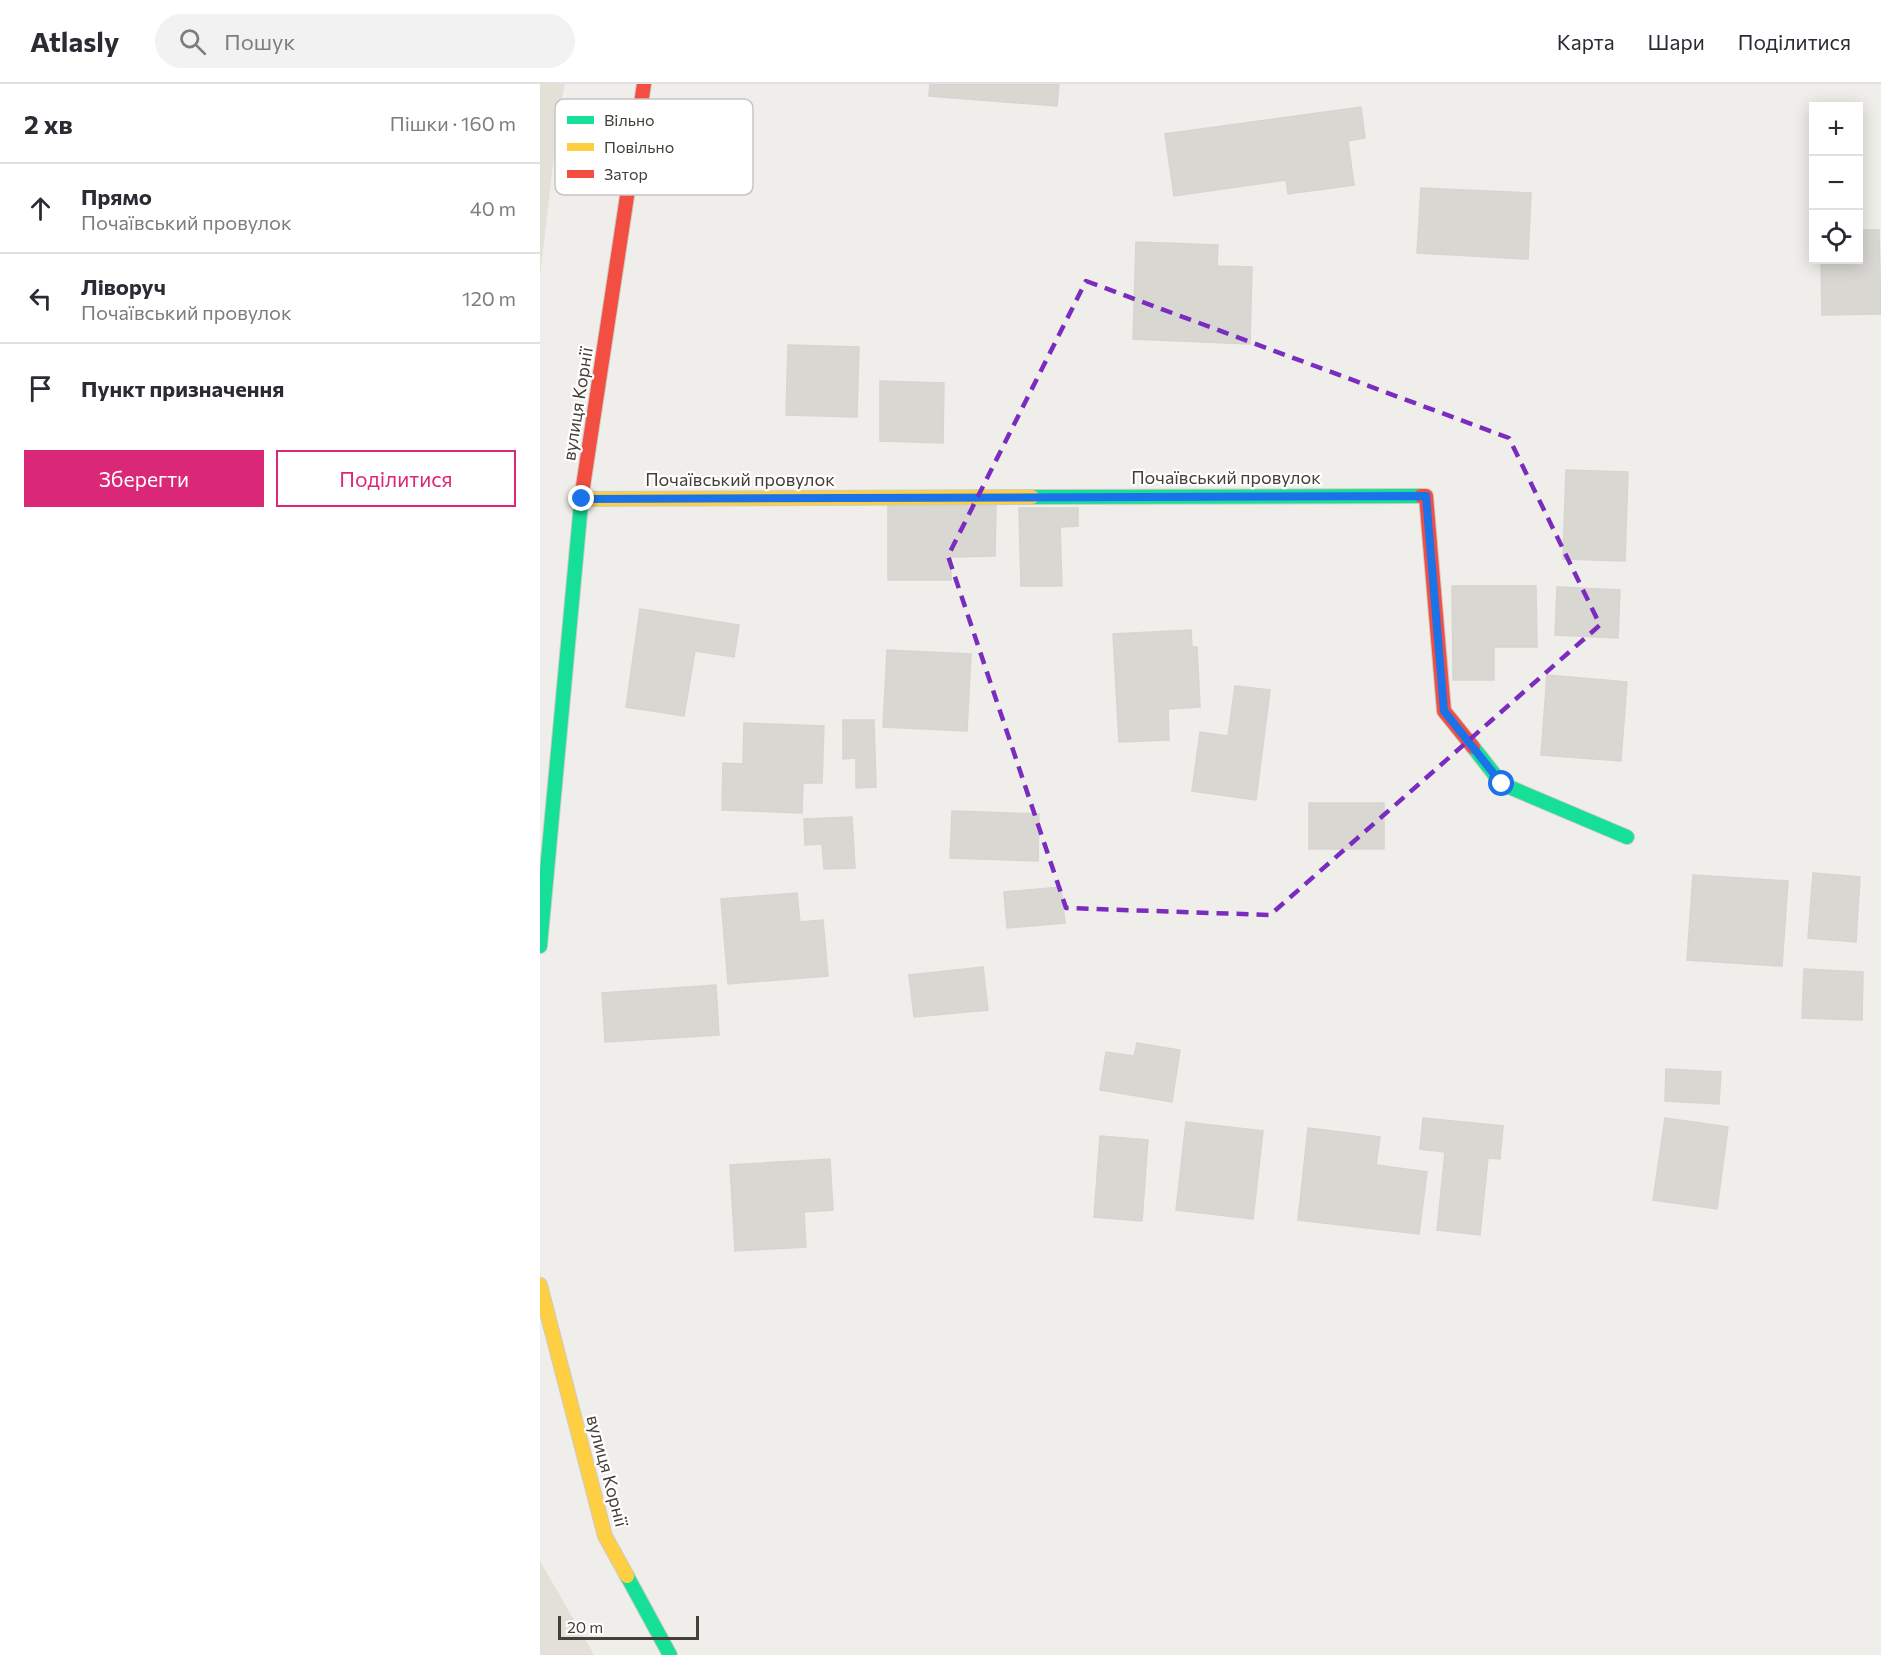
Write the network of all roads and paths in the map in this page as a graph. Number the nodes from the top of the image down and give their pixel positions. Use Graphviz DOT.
graph roads {
  1 [pos="644,84"];
  2 [pos="642,99"];
  3 [pos="627,195"];
  4 [pos="582,499"];
  5 [pos="1627,837"];
  6 [pos="540,946"];
  7 [pos="540,1285"];
  8 [pos="670,1655"];
  1 -- 2 [label="main road, вулиця Корнії"];
  3 -- 4 [label="main road, вулиця Корнії"];
  4 -- 5 [label="main road, Почаївський провулок"];
  4 -- 6 [label="main road, вулиця Корнії"];
  7 -- 8 [label="main road, вулиця Корнії"];
}
